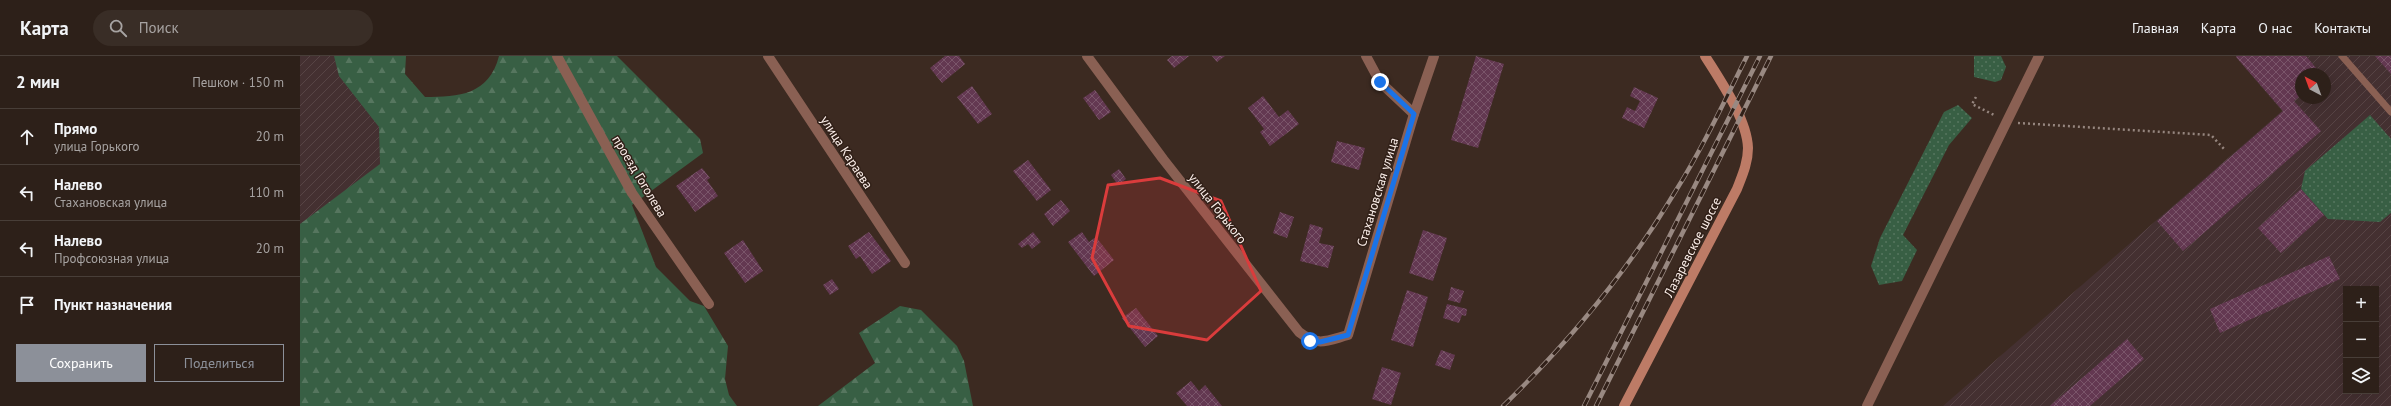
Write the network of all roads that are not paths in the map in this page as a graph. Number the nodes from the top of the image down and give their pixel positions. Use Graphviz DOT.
graph roads {
  1 [pos="557,56"];
  2 [pos="768,56"];
  3 [pos="1087,56"];
  4 [pos="1366,56"];
  5 [pos="1434,56"];
  6 [pos="1705,56"];
  7 [pos="2039,56"];
  8 [pos="2342,56"];
  9 [pos="2391,112"];
  10 [pos="1414,114"];
  11 [pos="904,263"];
  12 [pos="709,304"];
  13 [pos="1348,335"];
  14 [pos="1624,406"];
  15 [pos="1867,406"];
  1 -- 12 [label="street, проезд Гоголева"];
  2 -- 11 [label="street, улица Караева"];
  3 -- 13 [label="street, улица Горького"];
  4 -- 10 [label="street"];
  5 -- 10 [label="street, Стахановская улица"];
  6 -- 14 [label="street, Лазаревское шоссе"];
  7 -- 15 [label="street"];
  8 -- 9 [label="lane"];
  10 -- 13 [label="street, Стахановская улица"];
}
